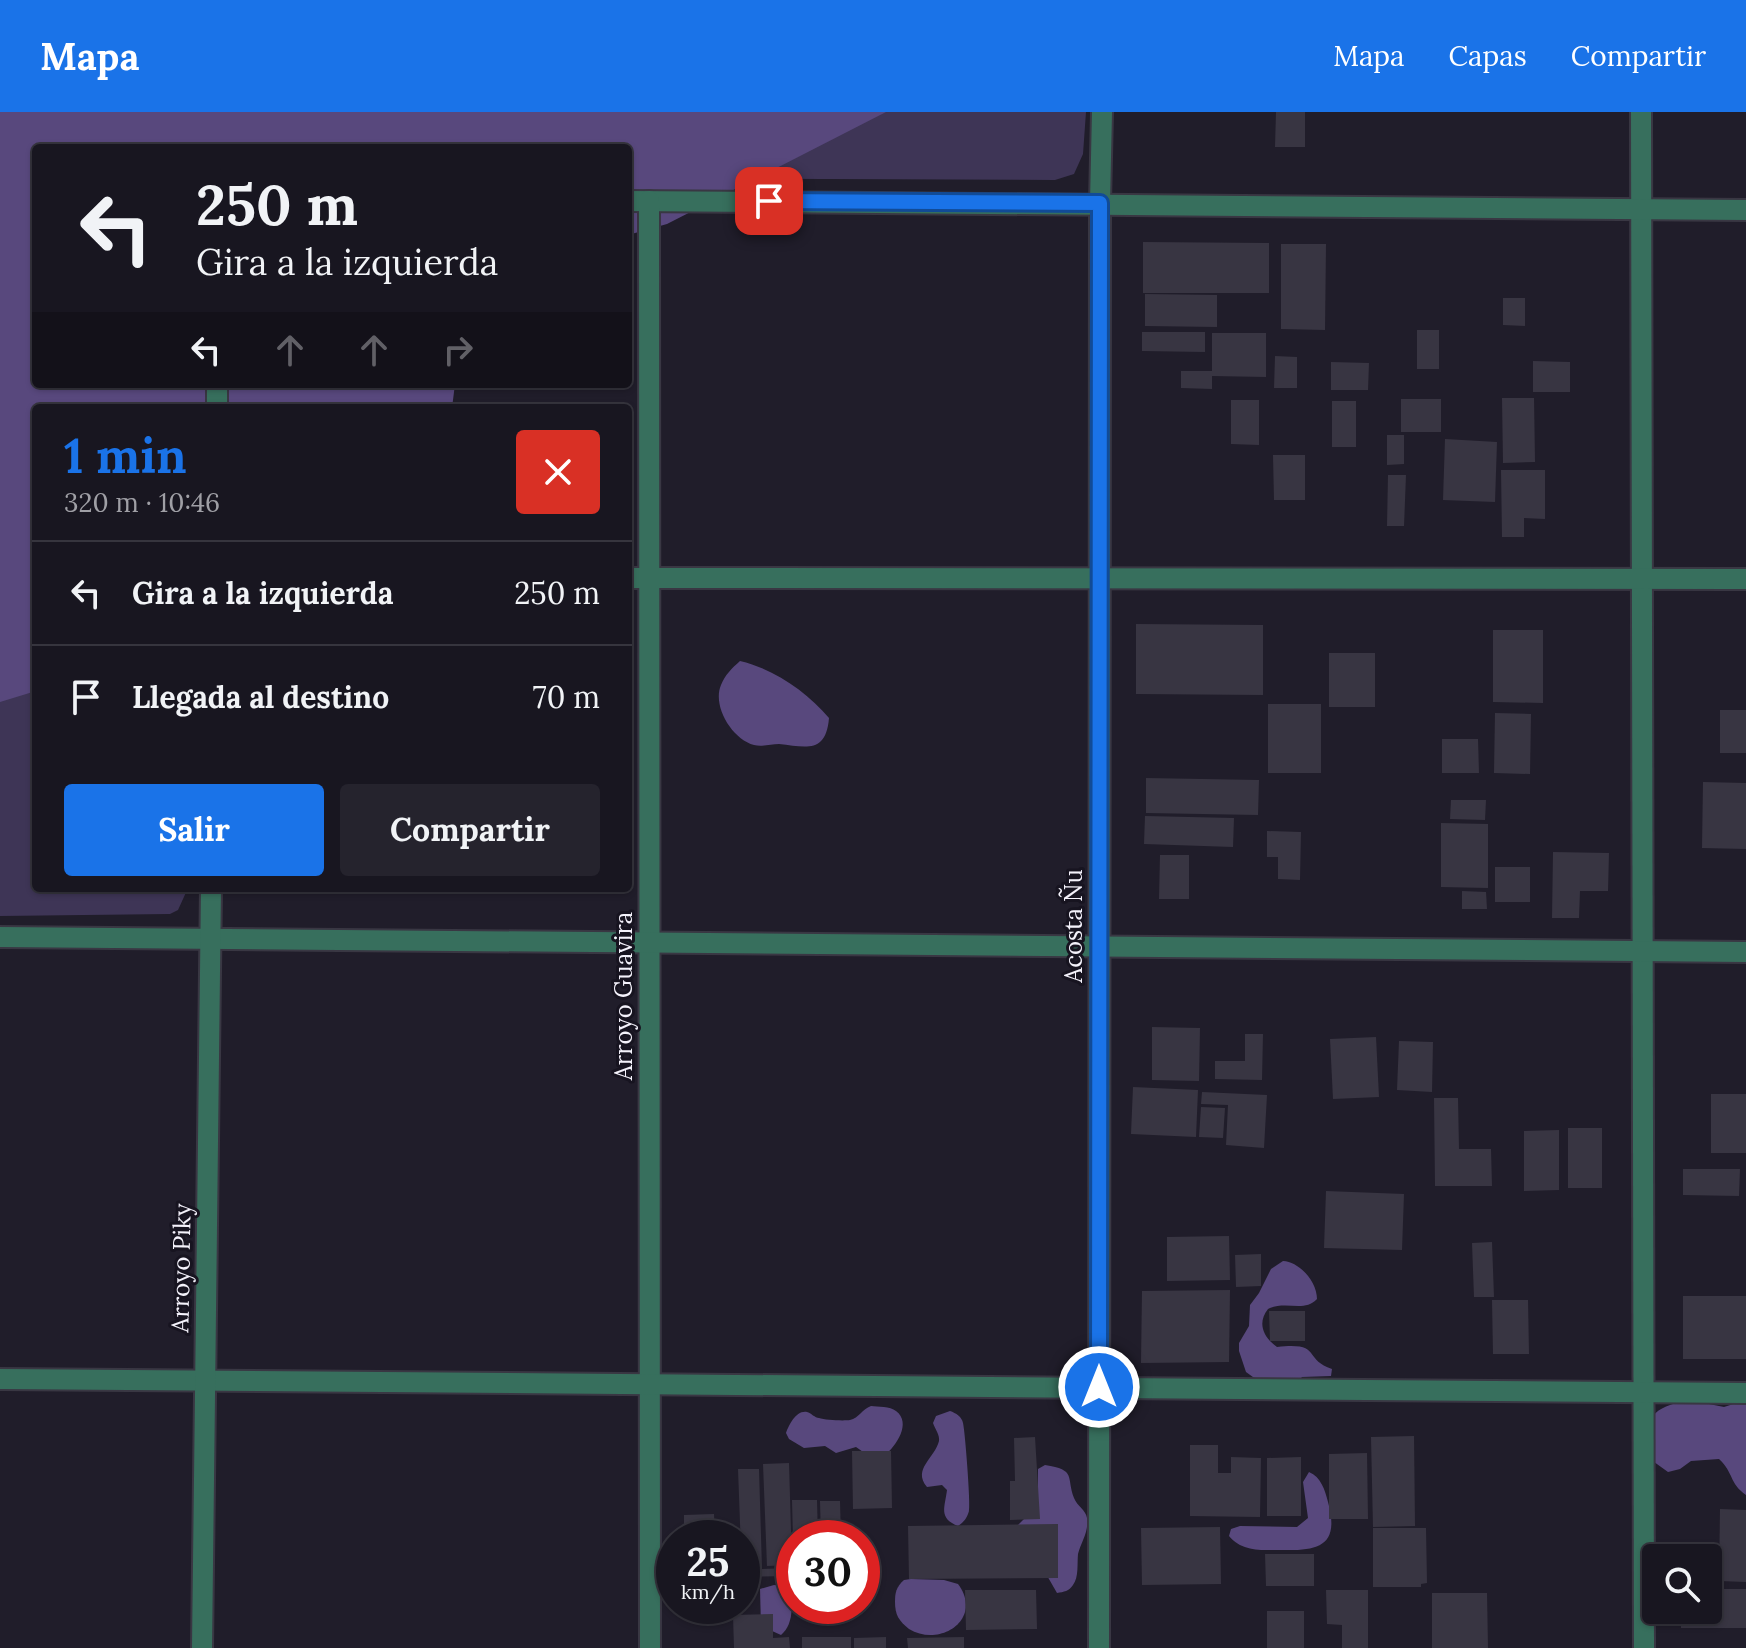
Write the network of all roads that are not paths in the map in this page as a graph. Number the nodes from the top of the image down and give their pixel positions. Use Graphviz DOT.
graph roads {
  1 [pos="1102,112"];
  2 [pos="1641,112"];
  3 [pos="638,201"];
  4 [pos="1100,203"];
  5 [pos="1642,209"];
  6 [pos="1746,210"];
  7 [pos="1642,577"];
  8 [pos="632,578"];
  9 [pos="649,578"];
  10 [pos="1746,579"];
  11 [pos="1099,580"];
  12 [pos="211,892"];
  13 [pos="0,937"];
  14 [pos="211,939"];
  15 [pos="649,943"];
  16 [pos="1099,947"];
  17 [pos="1643,951"];
  18 [pos="1746,952"];
  19 [pos="0,1379"];
  20 [pos="205,1381"];
  21 [pos="650,1384"];
  22 [pos="1099,1387"];
  23 [pos="1644,1392"];
  24 [pos="1746,1393"];
  25 [pos="202,1648"];
  26 [pos="650,1648"];
  27 [pos="1099,1648"];
  28 [pos="1644,1648"];
  1 -- 4 [label="street, Acosta Ñu"];
  2 -- 5 [label="street"];
  3 -- 4 [label="street"];
  3 -- 9 [label="street, Arroyo Guavira"];
  4 -- 5 [label="street"];
  4 -- 11 [label="street, Acosta Ñu"];
  5 -- 6 [label="street"];
  5 -- 7 [label="street"];
  7 -- 10 [label="street"];
  7 -- 11 [label="street"];
  7 -- 17 [label="street"];
  8 -- 9 [label="street"];
  9 -- 11 [label="street"];
  9 -- 15 [label="street, Arroyo Guavira"];
  11 -- 16 [label="street, Acosta Ñu"];
  12 -- 14 [label="street, Arroyo Piky"];
  13 -- 14 [label="street"];
  14 -- 15 [label="street"];
  14 -- 20 [label="street, Arroyo Piky"];
  15 -- 16 [label="street"];
  15 -- 21 [label="street, Arroyo Guavira"];
  16 -- 17 [label="street"];
  16 -- 22 [label="street, Acosta Ñu"];
  17 -- 18 [label="street"];
  17 -- 23 [label="street"];
  19 -- 20 [label="street"];
  20 -- 21 [label="street"];
  20 -- 25 [label="street, Arroyo Piky"];
  21 -- 22 [label="street"];
  21 -- 26 [label="street, Arroyo Guavira"];
  22 -- 23 [label="street"];
  22 -- 27 [label="street, Acosta Ñu"];
  23 -- 24 [label="street"];
  23 -- 28 [label="street"];
}
